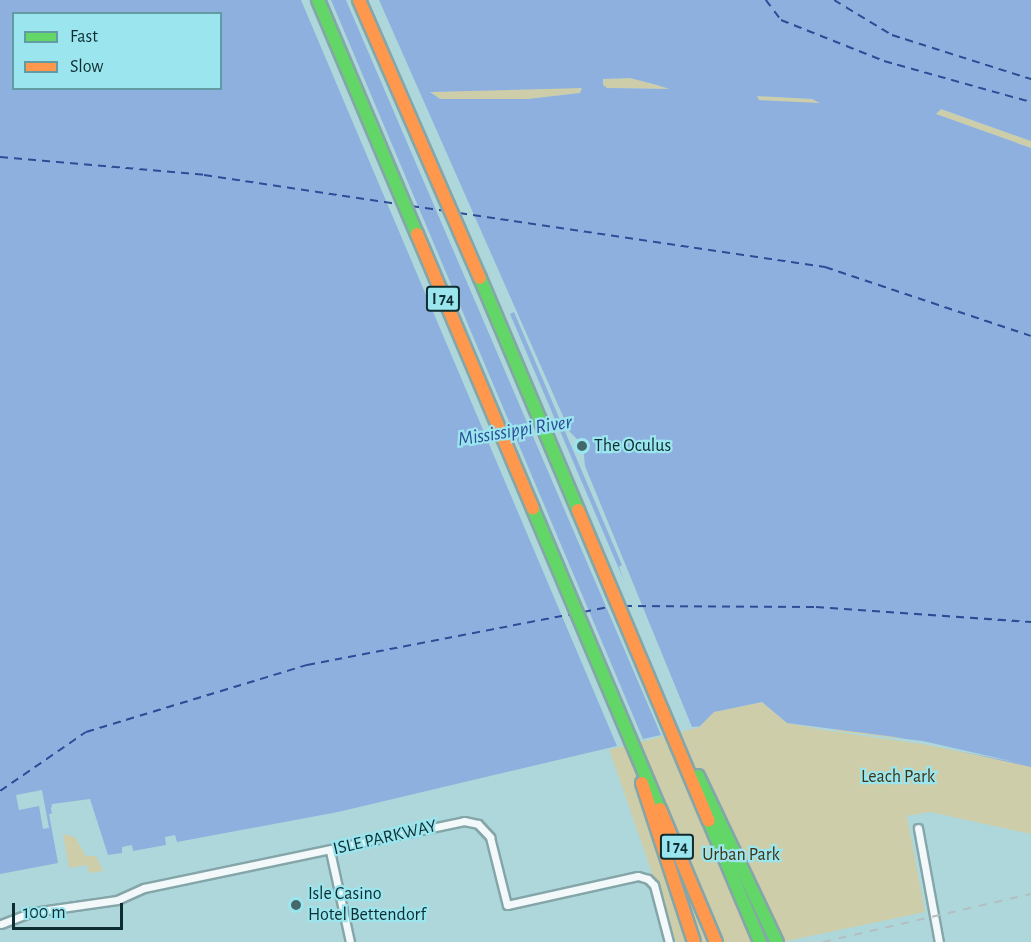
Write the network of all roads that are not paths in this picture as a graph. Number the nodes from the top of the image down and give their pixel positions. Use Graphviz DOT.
graph roads {
  1 [pos="318,0"];
  2 [pos="359,0"];
  3 [pos="675,739"];
  4 [pos="636,753"];
  5 [pos="918,828"];
  6 [pos="330,851"];
  7 [pos="1,924"];
  8 [pos="350,942"];
  9 [pos="669,942"];
  10 [pos="694,942"];
  11 [pos="716,942"];
  12 [pos="760,942"];
  13 [pos="777,942"];
  14 [pos="939,942"];
  1 -- 4 [label="highway, I 74"];
  2 -- 3 [label="highway, I 74"];
  3 -- 12 [label="highway, I 74"];
  3 -- 13 [label="highway"];
  4 -- 10 [label="highway"];
  4 -- 11 [label="highway, I 74"];
  5 -- 14 [label="street"];
  6 -- 7 [label="street, ISLE PARKWAY"];
  6 -- 8 [label="street"];
  6 -- 9 [label="street, ISLE PARKWAY"];
}
